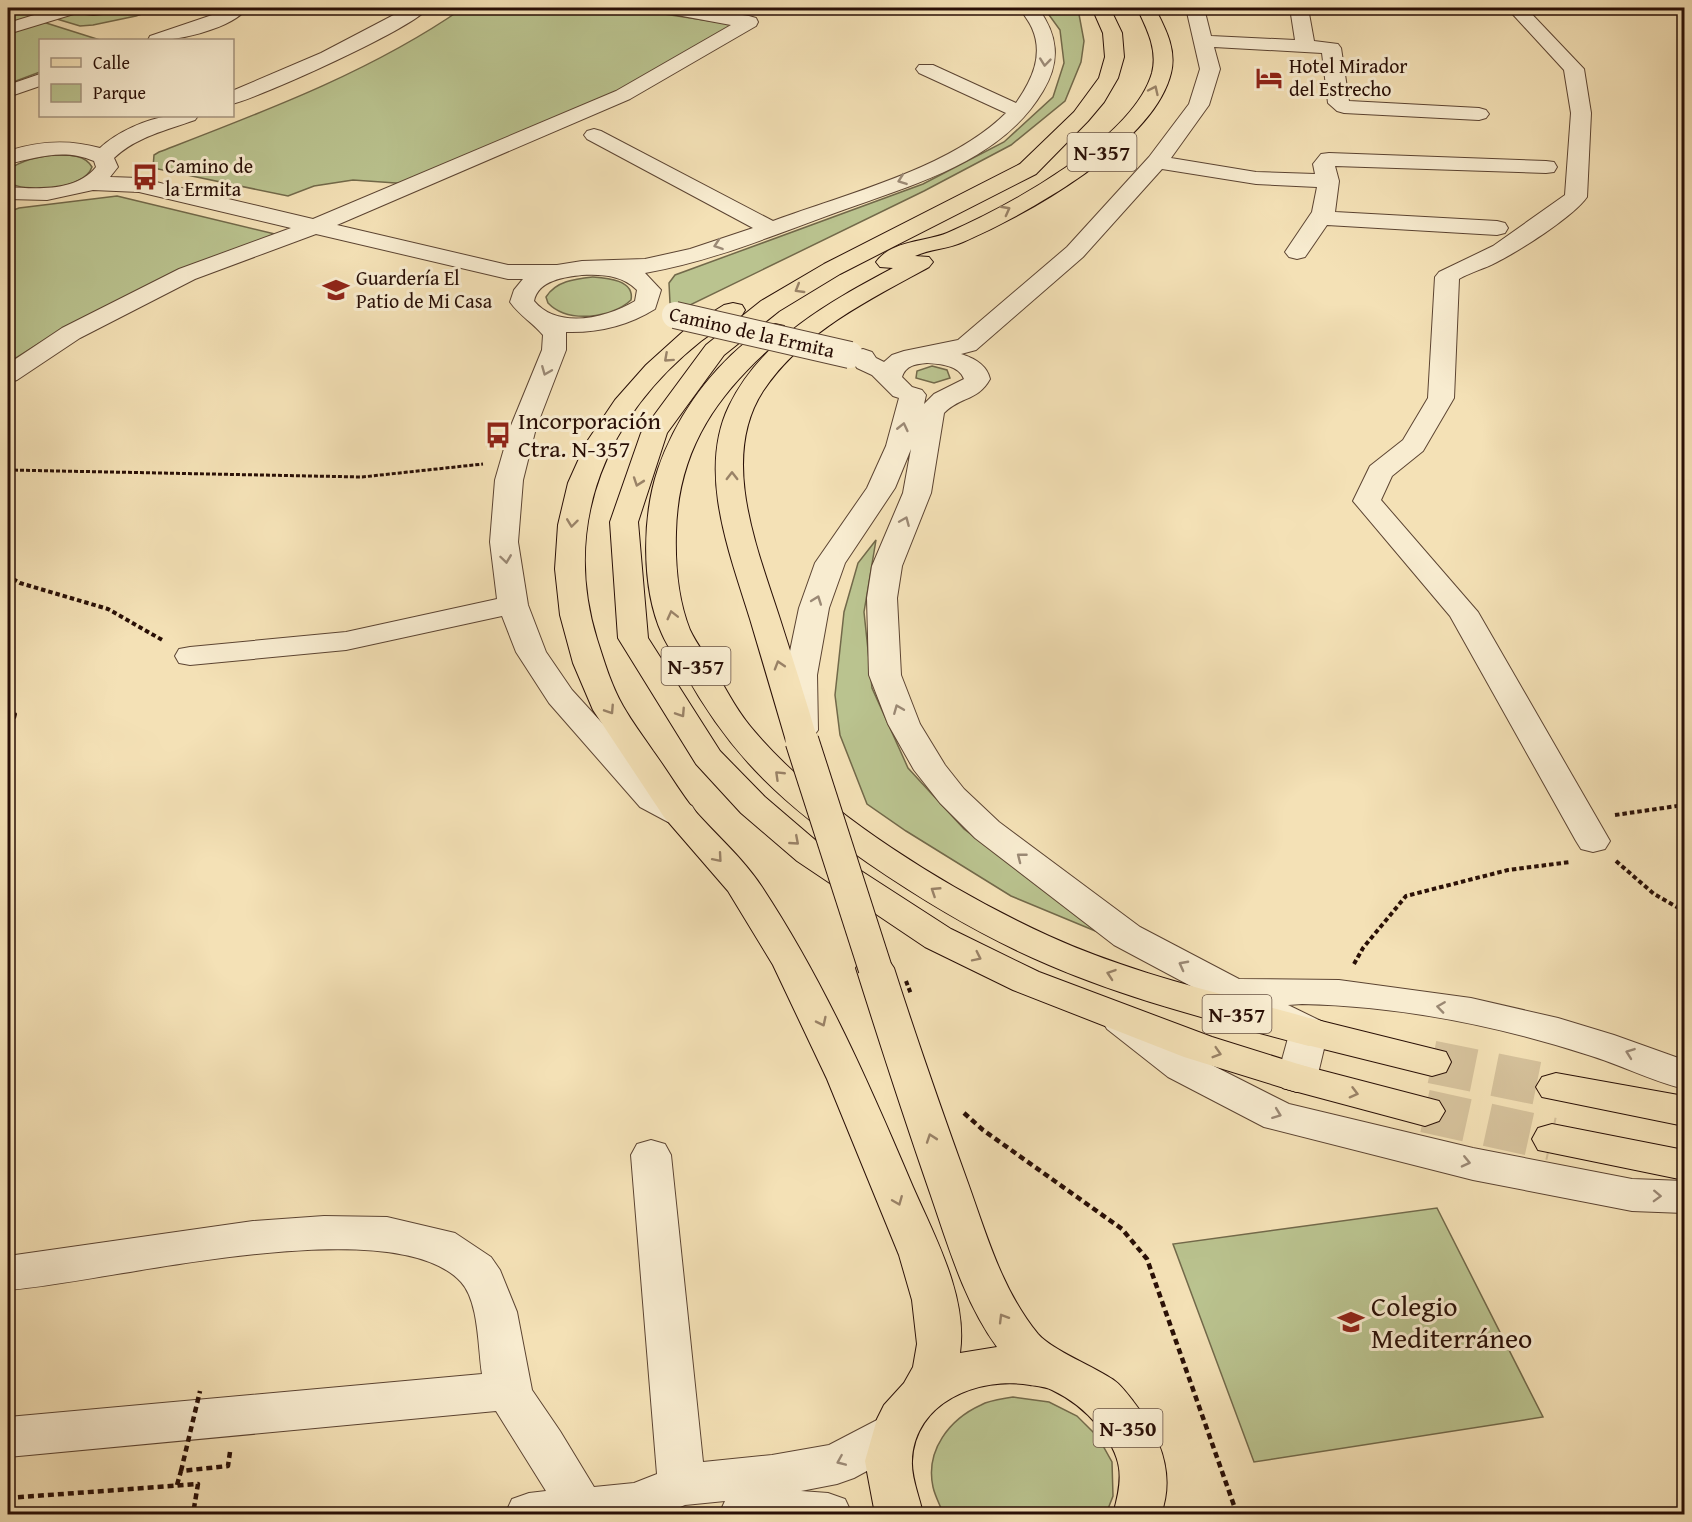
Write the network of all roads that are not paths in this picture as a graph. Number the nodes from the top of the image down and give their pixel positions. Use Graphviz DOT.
graph roads {
  1 [pos="74,8"];
  2 [pos="80,8"];
  3 [pos="117,8"];
  4 [pos="238,8"];
  5 [pos="419,8"];
  6 [pos="666,8"];
  7 [pos="1029,8"];
  8 [pos="1101,8"];
  9 [pos="1146,8"];
  10 [pos="1195,8"];
  11 [pos="1299,8"];
  12 [pos="1516,8"];
  13 [pos="8,29"];
  14 [pos="160,39"];
  15 [pos="1205,41"];
  16 [pos="1305,46"];
  17 [pos="926,69"];
  18 [pos="39,80"];
  19 [pos="8,91"];
  20 [pos="234,97"];
  21 [pos="1020,112"];
  22 [pos="1479,114"];
  23 [pos="185,117"];
  24 [pos="594,135"];
  25 [pos="126,139"];
  26 [pos="1048,146"];
  27 [pos="74,148"];
  28 [pos="8,158"];
  29 [pos="1157,162"];
  30 [pos="1546,167"];
  31 [pos="99,170"];
  32 [pos="1328,181"];
  33 [pos="9,194"];
  34 [pos="1321,218"];
  35 [pos="316,226"];
  36 [pos="770,228"];
  37 [pos="1497,228"];
  38 [pos="954,238"];
  39 [pos="1297,252"];
  40 [pos="602,268"];
  41 [pos="508,272"];
  42 [pos="558,272"];
  43 [pos="527,288"];
  44 [pos="642,307"];
  45 [pos="542,319"];
  46 [pos="856,356"];
  47 [pos="969,356"];
  48 [pos="919,357"];
  49 [pos="8,375"];
  50 [pos="889,379"];
  51 [pos="913,395"];
  52 [pos="954,395"];
  53 [pos="513,605"];
  54 [pos="190,656"];
  55 [pos="802,741"];
  56 [pos="680,814"];
  57 [pos="1593,841"];
  58 [pos="1233,992"];
  59 [pos="1166,994"];
  60 [pos="1120,1018"];
  61 [pos="1309,1032"];
  62 [pos="1432,1062"];
  63 [pos="1684,1075"];
  64 [pos="1297,1078"];
  65 [pos="1556,1087"];
  66 [pos="1425,1111"];
  67 [pos="1684,1111"];
  68 [pos="1552,1139"];
  69 [pos="651,1155"];
  70 [pos="1684,1164"];
  71 [pos="1684,1197"];
  72 [pos="8,1273"];
  73 [pos="1060,1371"];
  74 [pos="509,1391"];
  75 [pos="923,1391"];
  76 [pos="893,1434"];
  77 [pos="8,1437"];
  78 [pos="662,1501"];
  79 [pos="582,1512"];
  80 [pos="529,1515"];
  81 [pos="743,1515"];
  82 [pos="828,1515"];
  83 [pos="899,1515"];
  84 [pos="1137,1515"];
  1 -- 13 [label="street"];
  2 -- 3 [label="street"];
  4 -- 14 [label="street"];
  5 -- 20 [label="street"];
  6 -- 35 [label="street"];
  7 -- 21 [label="street, one-way"];
  8 -- 26 [label="main road, N-357"];
  38 -- 9 [label="main road, N-357, one-way"];
  10 -- 15 [label="street"];
  11 -- 16 [label="street"];
  12 -- 57 [label="street"];
  15 -- 16 [label="street"];
  15 -- 29 [label="street"];
  16 -- 22 [label="street"];
  17 -- 21 [label="street"];
  18 -- 19 [label="street"];
  21 -- 36 [label="street, one-way"];
  23 -- 25 [label="street"];
  24 -- 36 [label="street"];
  25 -- 27 [label="street"];
  25 -- 31 [label="street"];
  26 -- 56 [label="main road, one-way"];
  26 -- 60 [label="main road, N-357, one-way"];
  27 -- 28 [label="street"];
  27 -- 31 [label="street"];
  29 -- 32 [label="street"];
  29 -- 47 [label="street"];
  30 -- 32 [label="street"];
  31 -- 33 [label="street"];
  31 -- 35 [label="street"];
  32 -- 34 [label="street"];
  34 -- 37 [label="street"];
  34 -- 39 [label="street"];
  35 -- 41 [label="street"];
  35 -- 49 [label="street"];
  36 -- 40 [label="street, one-way"];
  55 -- 38 [label="main road, one-way"];
  59 -- 38 [label="main road, N-357, one-way"];
  40 -- 42 [label="street"];
  40 -- 44 [label="street"];
  41 -- 42 [label="street"];
  41 -- 43 [label="street"];
  42 -- 43 [label="street"];
  43 -- 45 [label="street"];
  44 -- 45 [label="street"];
  44 -- 46 [label="street, Camino de la Ermita, bridge"];
  45 -- 53 [label="street, one-way"];
  46 -- 48 [label="street, Camino de la Ermita"];
  46 -- 50 [label="street, Camino de la Ermita"];
  47 -- 48 [label="street, Camino de la Ermita"];
  47 -- 52 [label="street"];
  48 -- 50 [label="street"];
  50 -- 51 [label="street, Camino de la Ermita"];
  51 -- 52 [label="street"];
  55 -- 51 [label="street, one-way"];
  58 -- 52 [label="street, one-way"];
  53 -- 54 [label="street"];
  53 -- 56 [label="street"];
  73 -- 55 [label="main road, one-way, bridge"];
  56 -- 75 [label="main road, one-way"];
  58 -- 59 [label="street"];
  58 -- 61 [label="street"];
  63 -- 58 [label="street, one-way"];
  59 -- 61 [label="main road, N-357"];
  60 -- 64 [label="main road, N-357, one-way"];
  60 -- 71 [label="street, one-way"];
  61 -- 62 [label="main road"];
  61 -- 64 [label="street"];
  64 -- 66 [label="main road, one-way"];
  65 -- 67 [label="main road"];
  68 -- 70 [label="main road"];
  69 -- 78 [label="street"];
  72 -- 74 [label="street"];
  73 -- 75 [label="main road, N-350"];
  73 -- 84 [label="main road, N-350"];
  74 -- 77 [label="street"];
  74 -- 79 [label="street"];
  75 -- 76 [label="main road, N-350"];
  76 -- 78 [label="street, one-way"];
  76 -- 83 [label="main road, N-350"];
  78 -- 79 [label="street"];
  79 -- 80 [label="street"];
  81 -- 82 [label="street"];
}
